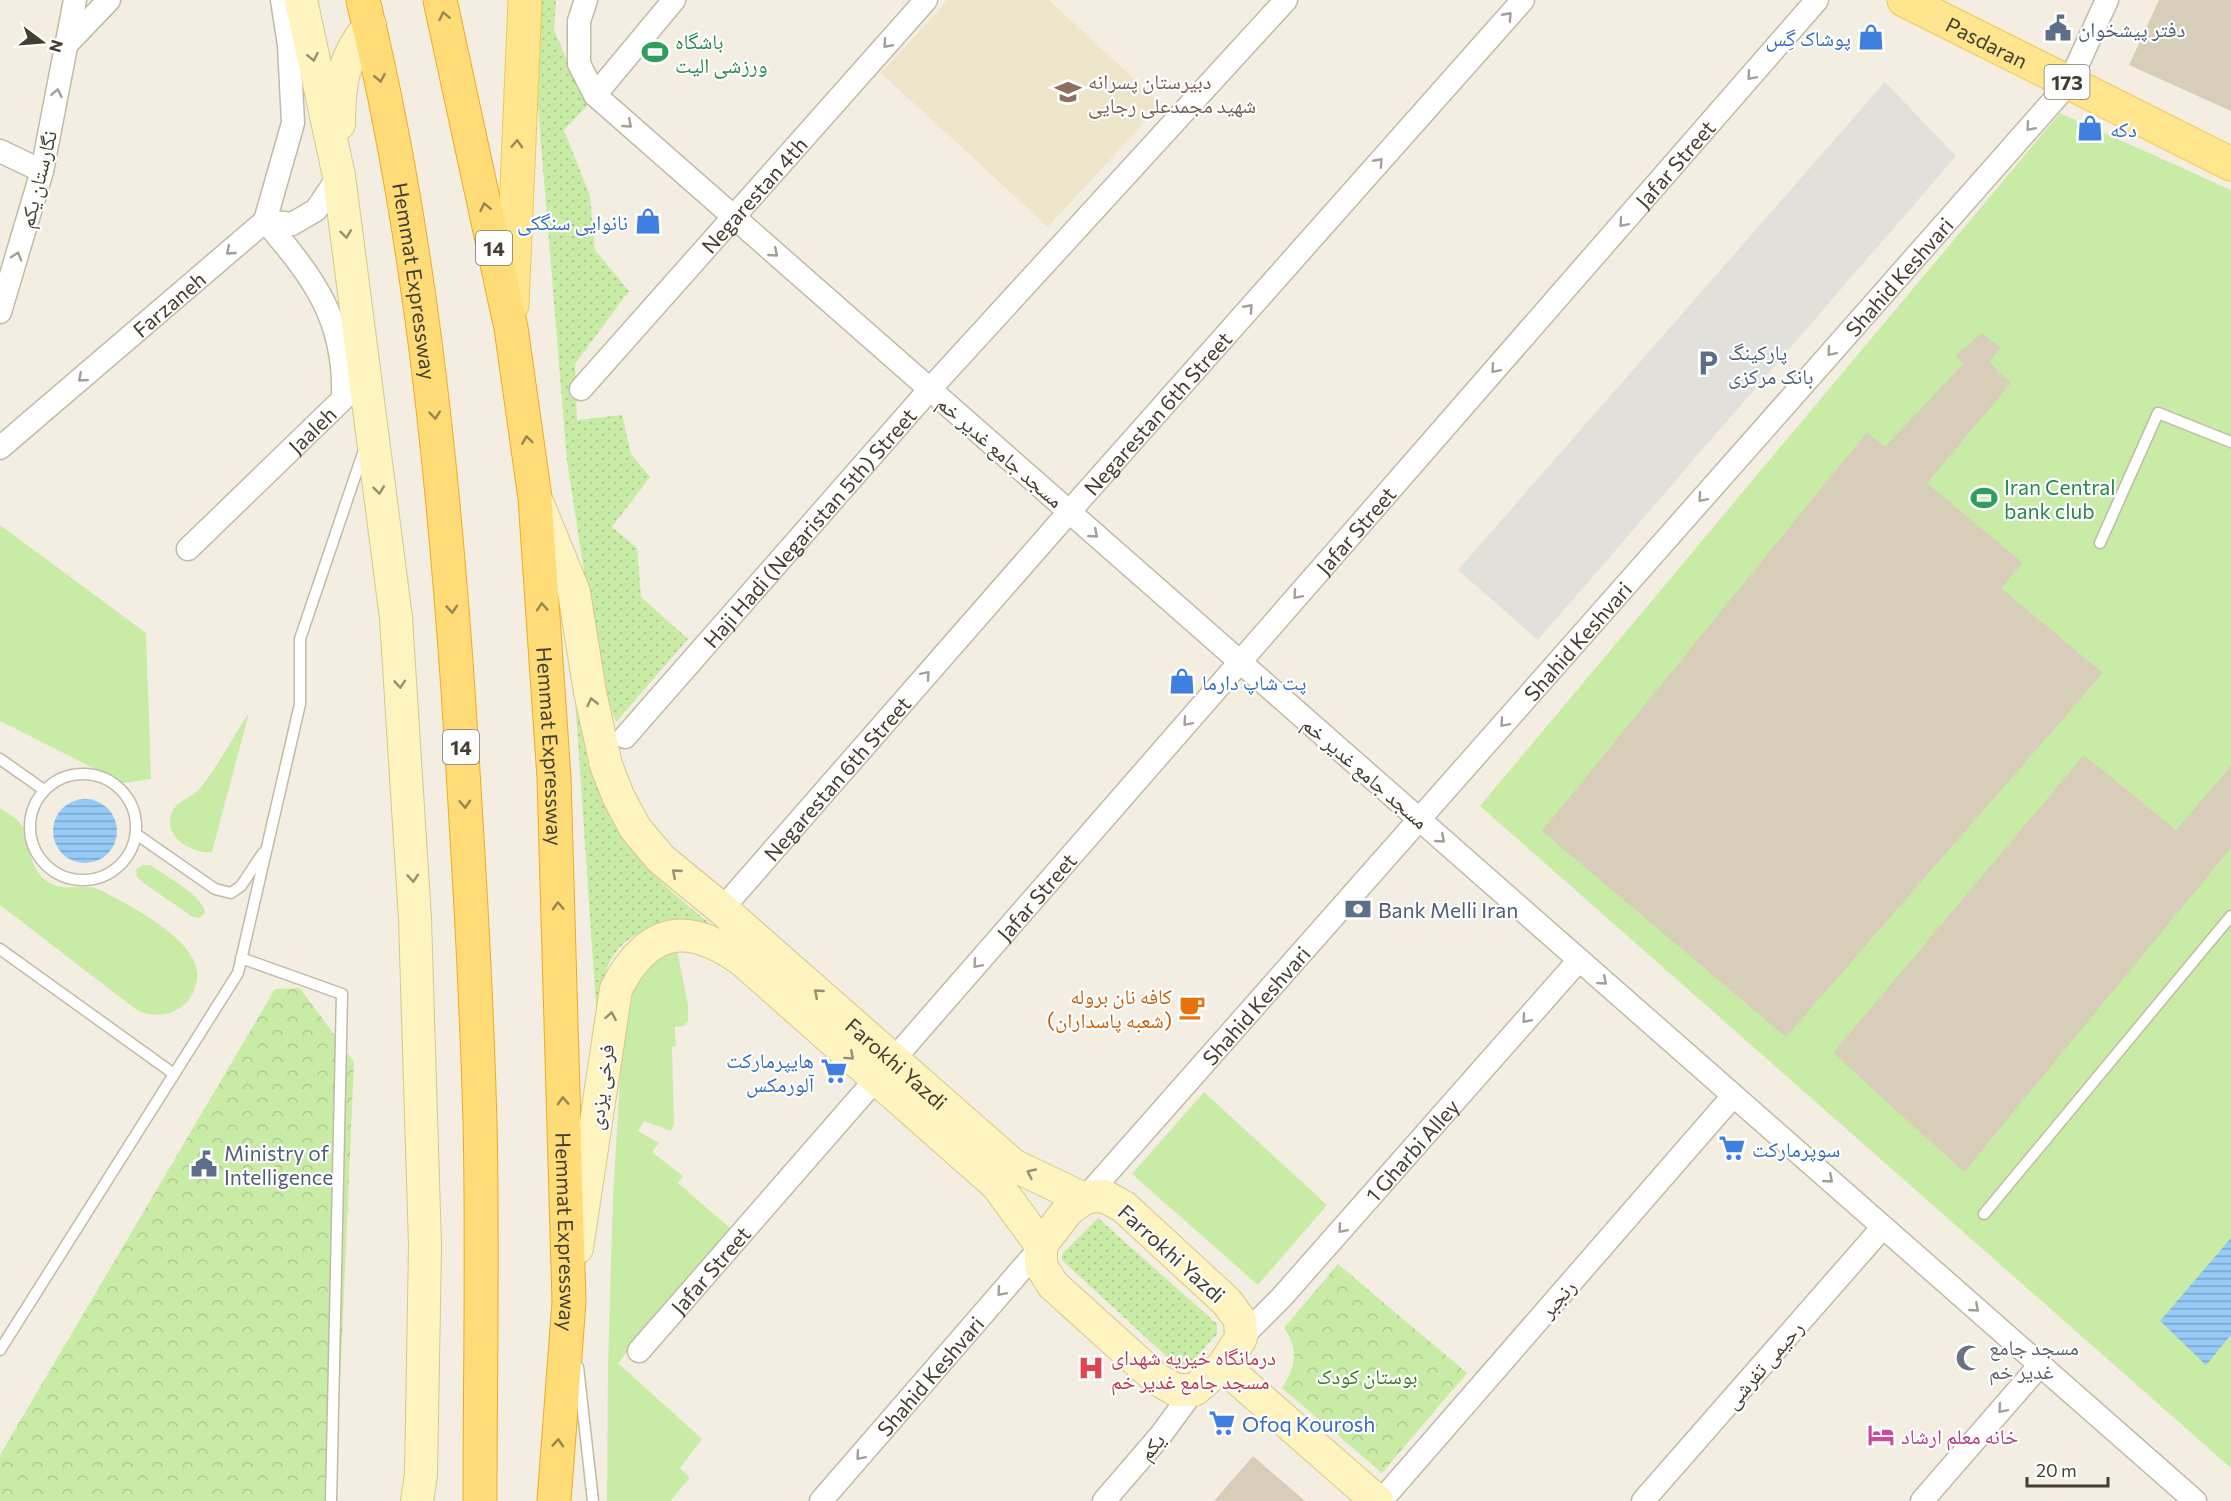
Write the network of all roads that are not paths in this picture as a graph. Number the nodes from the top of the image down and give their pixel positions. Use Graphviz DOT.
graph roads {
  1 [pos="75,0"];
  2 [pos="109,0"];
  3 [pos="282,0"];
  4 [pos="301,0"];
  5 [pos="441,0"];
  6 [pos="525,0"];
  7 [pos="674,0"];
  8 [pos="926,0"];
  9 [pos="1286,0"];
  10 [pos="1523,0"];
  11 [pos="1817,0"];
  12 [pos="1904,0"];
  13 [pos="2107,0"];
  14 [pos="583,11"];
  15 [pos="367,13"];
  16 [pos="67,44"];
  17 [pos="2069,83"];
  18 [pos="595,95"];
  19 [pos="0,151"];
  20 [pos="2231,164"];
  21 [pos="42,171"];
  22 [pos="339,176"];
  23 [pos="734,217"];
  24 [pos="265,221"];
  25 [pos="0,312"];
  26 [pos="511,328"];
  27 [pos="581,389"];
  28 [pos="930,389"];
  29 [pos="371,430"];
  30 [pos="2231,441"];
  31 [pos="0,448"];
  32 [pos="535,498"];
  33 [pos="1069,512"];
  34 [pos="2100,543"];
  35 [pos="188,549"];
  36 [pos="1239,661"];
  37 [pos="625,737"];
  38 [pos="0,759"];
  39 [pos="44,790"];
  40 [pos="1419,819"];
  41 [pos="136,834"];
  42 [pos="267,847"];
  43 [pos="722,909"];
  44 [pos="2231,916"];
  45 [pos="0,949"];
  46 [pos="241,958"];
  47 [pos="1579,960"];
  48 [pos="885,1069"];
  49 [pos="174,1074"];
  50 [pos="1733,1096"];
  51 [pos="1085,1198"];
  52 [pos="1984,1214"];
  53 [pos="1883,1227"];
  54 [pos="1040,1247"];
  55 [pos="569,1302"];
  56 [pos="1241,1338"];
  57 [pos="0,1350"];
  58 [pos="639,1351"];
  59 [pos="2040,1365"];
  60 [pos="1222,1366"];
  61 [pos="1194,1390"];
  62 [pos="331,1501"];
  63 [pos="417,1501"];
  64 [pos="480,1501"];
  65 [pos="554,1501"];
  66 [pos="593,1501"];
  67 [pos="821,1501"];
  68 [pos="1104,1501"];
  69 [pos="1379,1501"];
  70 [pos="1642,1501"];
  71 [pos="1922,1501"];
  72 [pos="2194,1501"];
  1 -- 16 [label="street, نگارستان یکم"];
  2 -- 16 [label="street"];
  3 -- 24 [label="street"];
  4 -- 22 [label="main road, one-way"];
  26 -- 5 [label="highway, Hemmat Expressway / 14, one-way"];
  26 -- 6 [label="main road, one-way"];
  7 -- 18 [label="street"];
  8 -- 23 [label="street, Negarestan 4th, one-way"];
  9 -- 28 [label="street, Haji Hadi (Negaristan 5th) Street"];
  33 -- 10 [label="street, Negarestan 6th Street, one-way"];
  11 -- 36 [label="street, Jafar Street, one-way"];
  12 -- 17 [label="main road, Pasdaran / 173"];
  13 -- 17 [label="street, Shahid Keshvari"];
  14 -- 18 [label="street, مسجد جامع غدیر خم"];
  15 -- 22 [label="main road"];
  15 -- 64 [label="highway, Hemmat Expressway / 14, one-way"];
  21 -- 16 [label="street, نگارستان یکم, one-way"];
  17 -- 20 [label="main road, Pasdaran / 173"];
  17 -- 40 [label="street, Shahid Keshvari, one-way"];
  18 -- 23 [label="street, مسجد جامع غدیر خم, one-way"];
  19 -- 21 [label="street"];
  25 -- 21 [label="street, نگارستان یکم, one-way"];
  22 -- 24 [label="street"];
  22 -- 29 [label="main road, one-way"];
  23 -- 27 [label="street, Negarestan 4th"];
  23 -- 28 [label="street, مسجد جامع غدیر خم, one-way"];
  24 -- 31 [label="street, Farzaneh, one-way"];
  24 -- 35 [label="street, Jaaleh"];
  32 -- 26 [label="highway, Hemmat Expressway / 14, one-way"];
  28 -- 33 [label="street, مسجد جامع غدیر خم"];
  28 -- 37 [label="street, Haji Hadi (Negaristan 5th) Street"];
  29 -- 42 [label="lane"];
  29 -- 63 [label="main road, one-way"];
  30 -- 34 [label="lane"];
  43 -- 32 [label="main road, Farokhi Yazdi, one-way"];
  55 -- 32 [label="highway, Hemmat Expressway / 14, one-way"];
  33 -- 36 [label="street, مسجد جامع غدیر خم, one-way"];
  43 -- 33 [label="street, Negarestan 6th Street, one-way"];
  36 -- 40 [label="street, مسجد جامع غدیر خم"];
  36 -- 48 [label="street, Jafar Street, one-way"];
  38 -- 39 [label="lane"];
  39 -- 41 [label="lane"];
  39 -- 41 [label="lane"];
  40 -- 47 [label="street, مسجد جامع غدیر خم, one-way"];
  40 -- 51 [label="street, Shahid Keshvari"];
  41 -- 42 [label="lane"];
  42 -- 46 [label="lane"];
  48 -- 43 [label="main road, Farokhi Yazdi, one-way"];
  44 -- 52 [label="lane"];
  45 -- 49 [label="lane"];
  46 -- 49 [label="lane"];
  46 -- 62 [label="lane"];
  47 -- 50 [label="street, مسجد جامع غدیر خم, one-way"];
  47 -- 56 [label="street, 1 Gharbi Alley, one-way"];
  51 -- 48 [label="main road, Farokhi Yazdi, one-way"];
  48 -- 54 [label="main road, Farokhi Yazdi"];
  55 -- 48 [label="main road, فرخی یزدی, one-way"];
  48 -- 58 [label="street, Jafar Street"];
  49 -- 57 [label="lane"];
  50 -- 53 [label="street, مسجد جامع غدیر خم, one-way"];
  50 -- 69 [label="street, رنجبر"];
  51 -- 54 [label="main road"];
  51 -- 56 [label="main road, Farrokhi Yazdi"];
  53 -- 59 [label="street, مسجد جامع غدیر خم, one-way"];
  53 -- 70 [label="street, رحیمی تفرشی"];
  54 -- 61 [label="main road"];
  54 -- 67 [label="street, Shahid Keshvari, one-way"];
  65 -- 55 [label="highway, Hemmat Expressway / 14, one-way"];
  55 -- 66 [label="lane"];
  56 -- 60 [label="main road"];
  59 -- 71 [label="street, one-way"];
  59 -- 72 [label="street, مسجد جامع غدیر خم"];
  60 -- 61 [label="main road"];
  60 -- 69 [label="main road"];
  61 -- 68 [label="street, یکم"];
}
